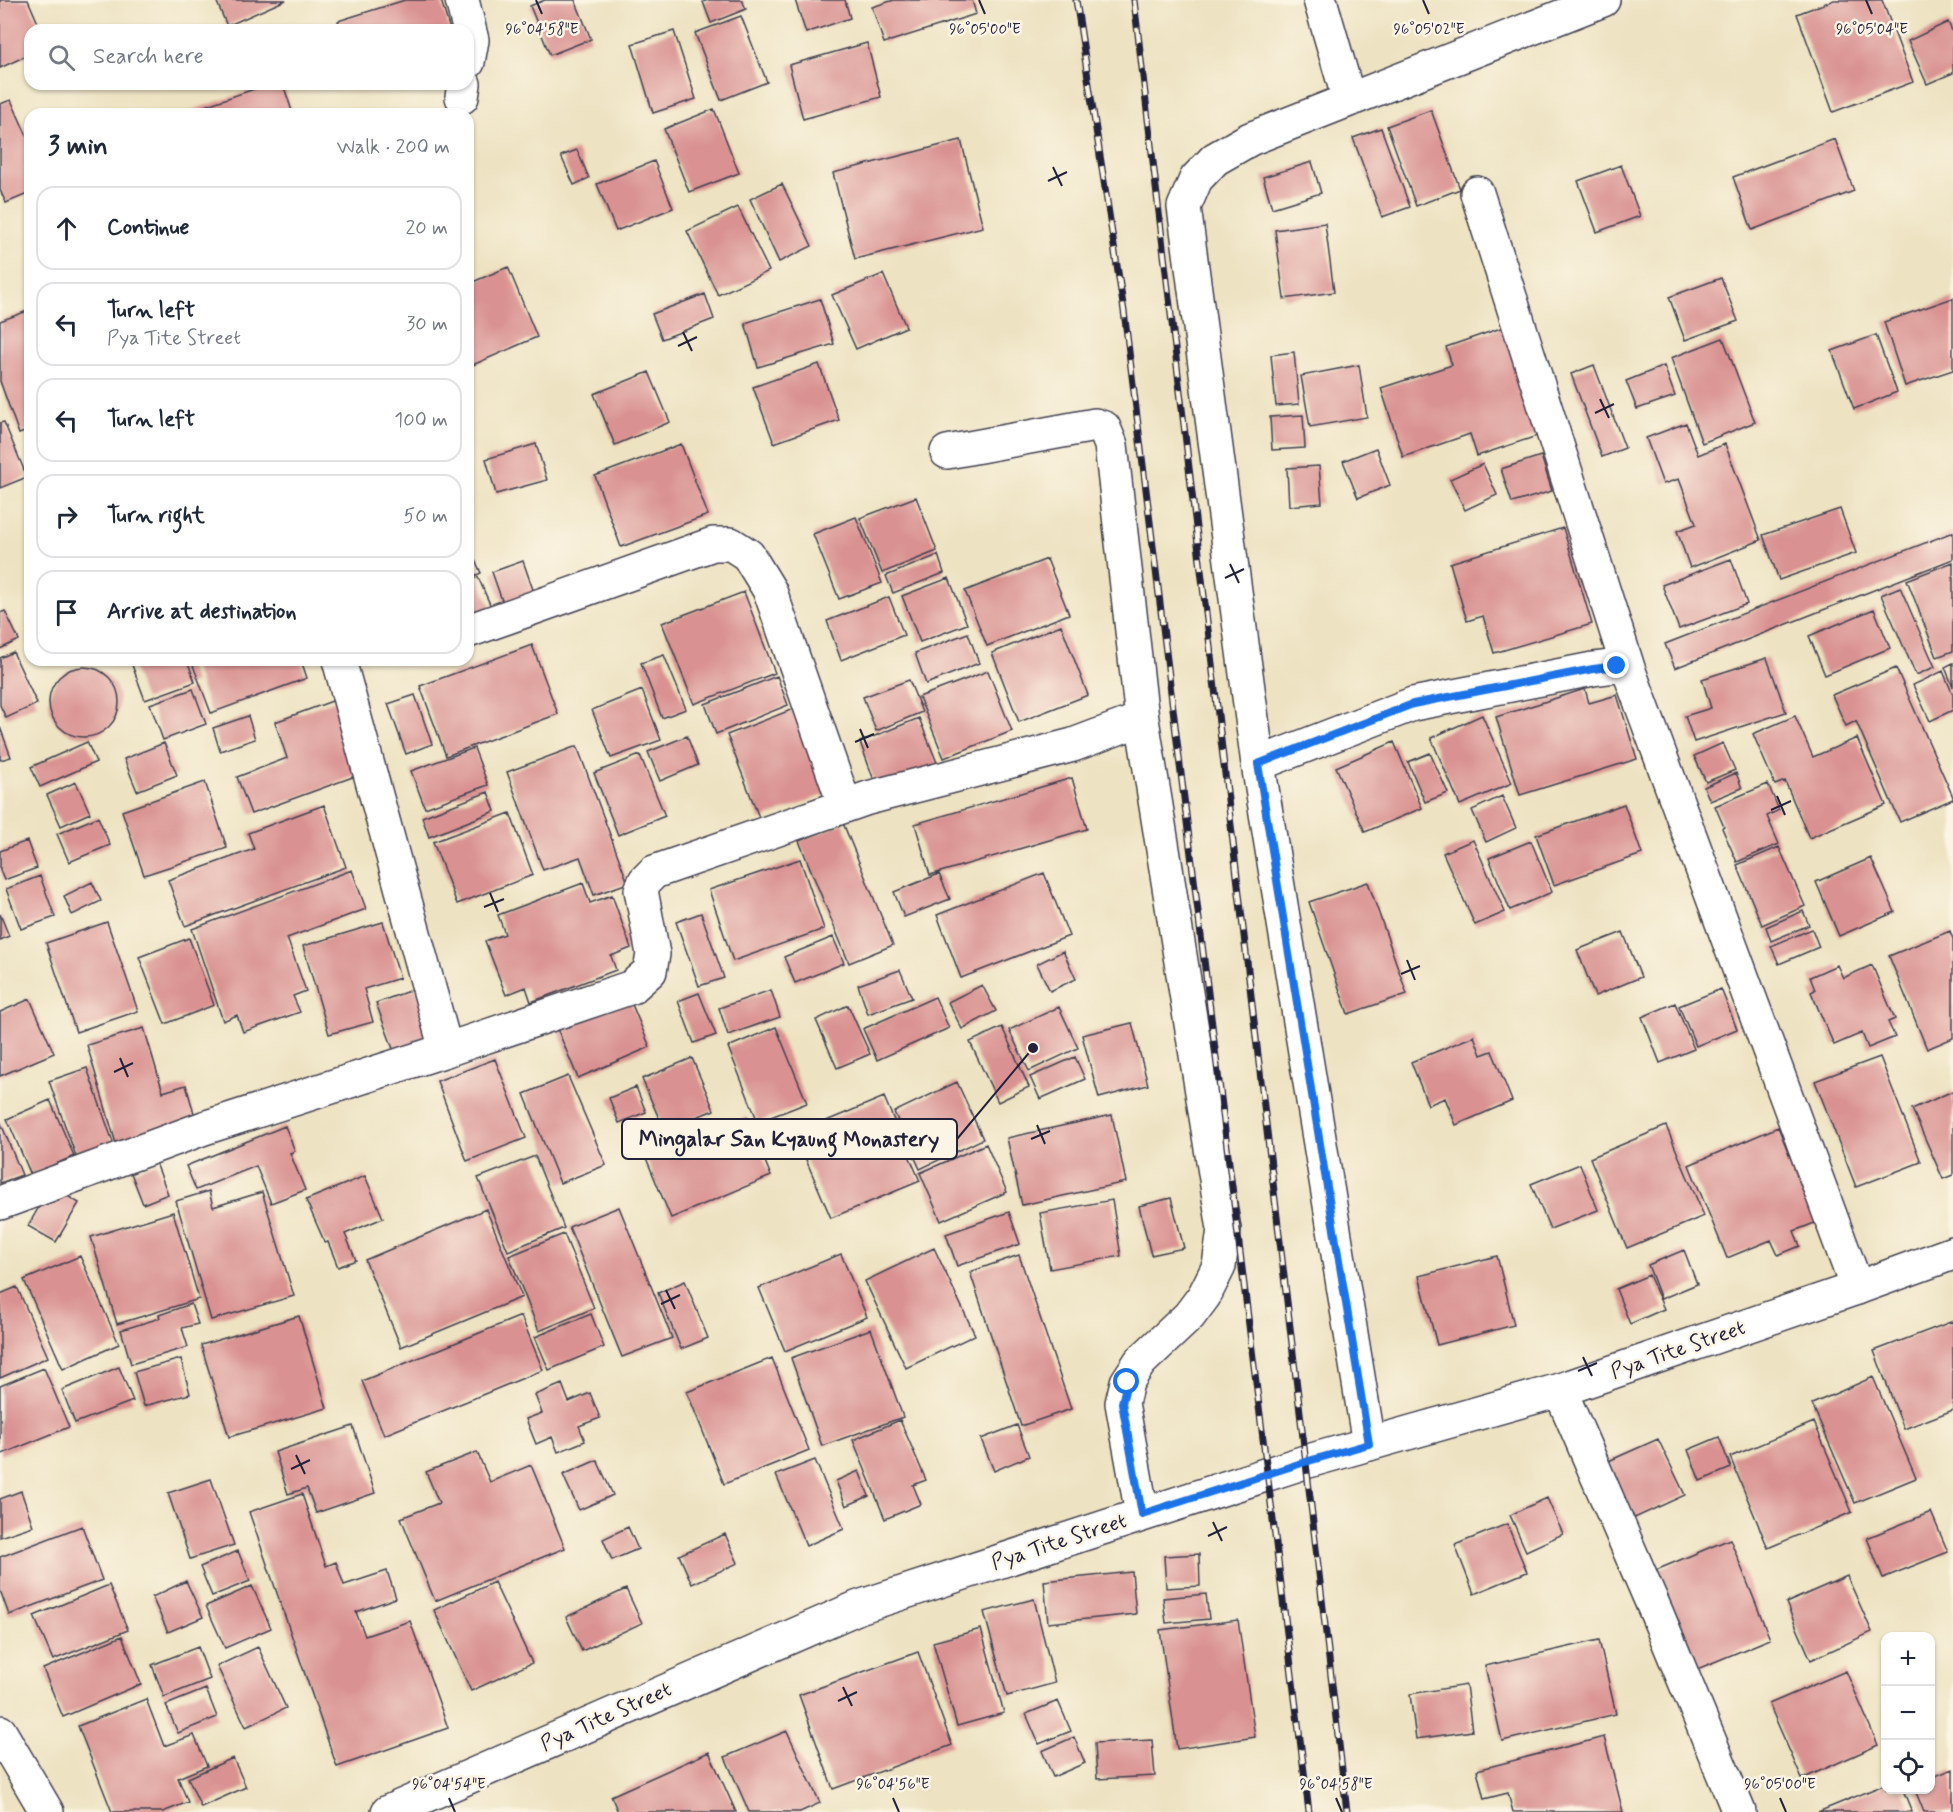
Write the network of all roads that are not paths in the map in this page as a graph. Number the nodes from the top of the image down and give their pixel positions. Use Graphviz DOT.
graph roads {
  1 [pos="462,0"];
  2 [pos="1320,0"];
  3 [pos="1603,0"];
  4 [pos="468,24"];
  5 [pos="1349,100"];
  6 [pos="1477,193"];
  7 [pos="947,452"];
  8 [pos="474,629"];
  9 [pos="341,666"];
  10 [pos="1629,671"];
  11 [pos="1142,718"];
  12 [pos="1258,764"];
  13 [pos="845,806"];
  14 [pos="446,1050"];
  15 [pos="0,1203"];
  16 [pos="1953,1253"];
  17 [pos="1857,1288"];
  18 [pos="1560,1390"];
  19 [pos="1369,1444"];
  20 [pos="1142,1514"];
  21 [pos="0,1732"];
  22 [pos="47,1812"];
  23 [pos="388,1812"];
  24 [pos="1739,1812"];
  1 -- 4 [label="street"];
  2 -- 5 [label="street"];
  3 -- 5 [label="street"];
  5 -- 12 [label="street"];
  6 -- 10 [label="street"];
  7 -- 11 [label="street"];
  8 -- 13 [label="street"];
  9 -- 14 [label="street"];
  10 -- 12 [label="street"];
  10 -- 17 [label="street"];
  11 -- 13 [label="street"];
  11 -- 20 [label="street"];
  12 -- 19 [label="street"];
  13 -- 14 [label="street"];
  14 -- 15 [label="street"];
  16 -- 17 [label="street, Pya Tite Street"];
  17 -- 18 [label="street, Pya Tite Street"];
  18 -- 19 [label="street, Pya Tite Street"];
  18 -- 24 [label="street"];
  19 -- 20 [label="street, Pya Tite Street"];
  20 -- 23 [label="street, Pya Tite Street"];
  21 -- 22 [label="street"];
}
